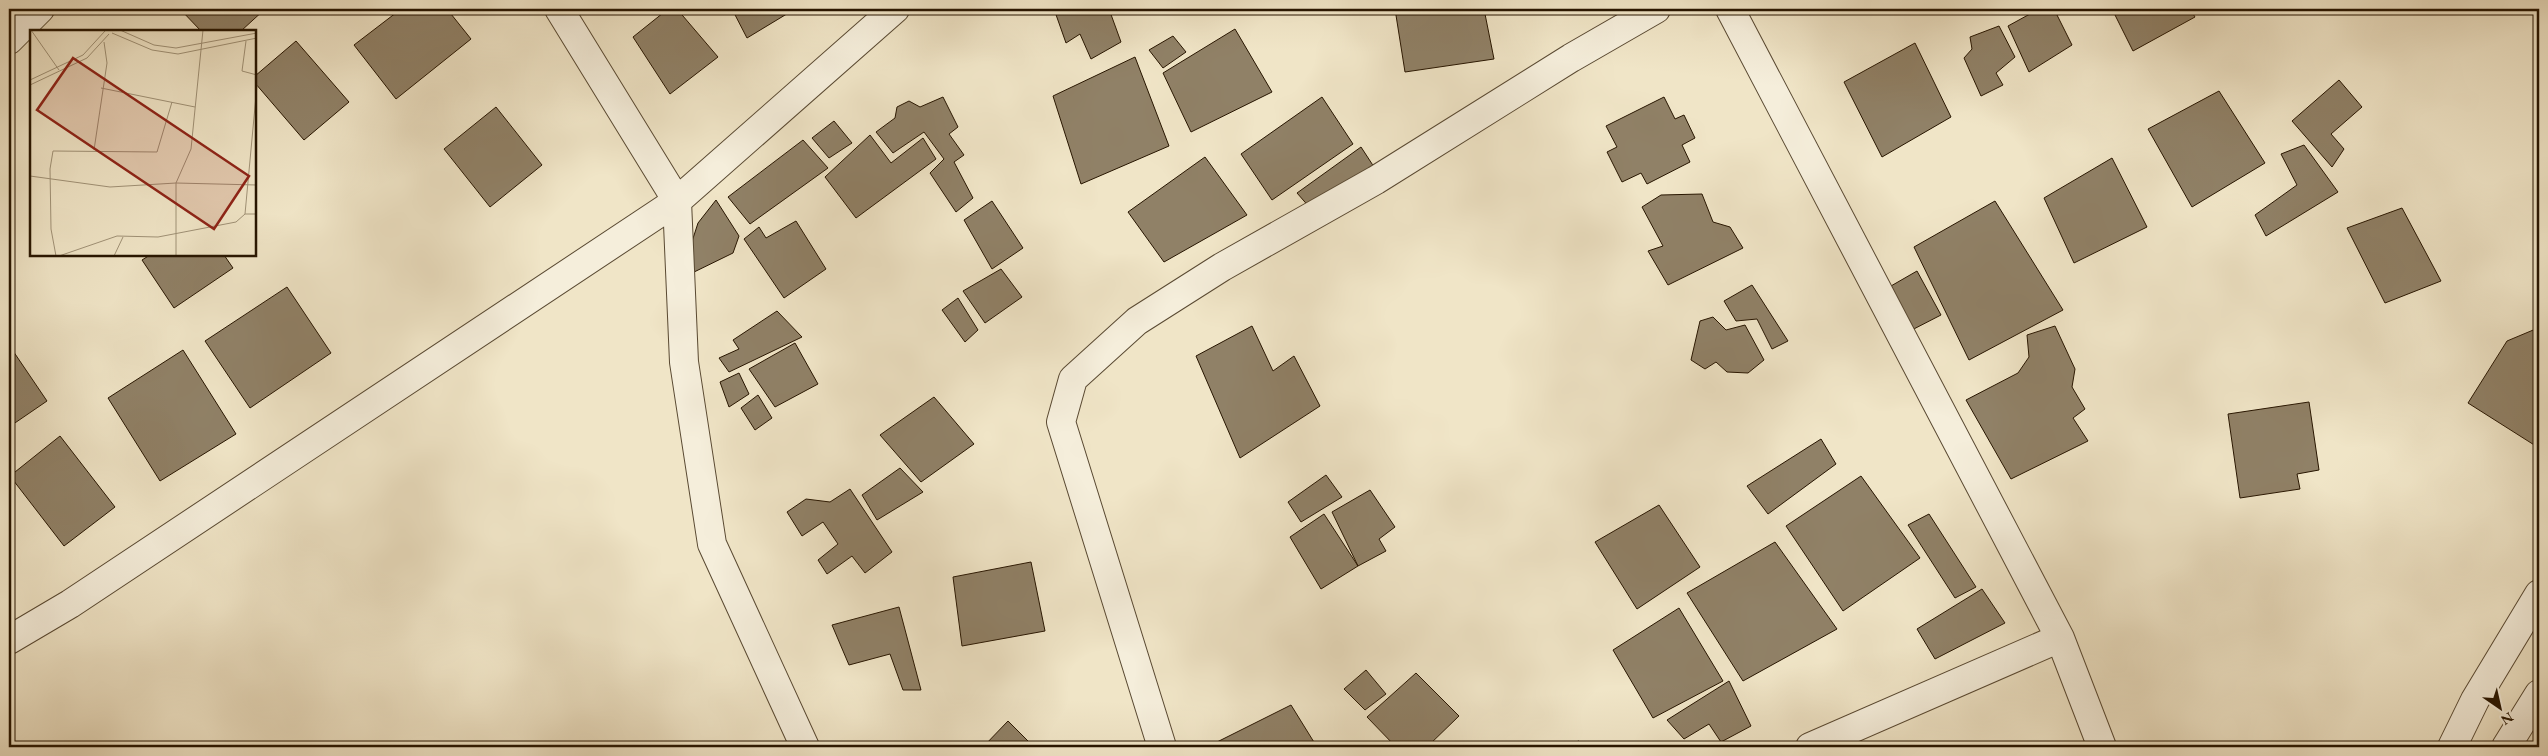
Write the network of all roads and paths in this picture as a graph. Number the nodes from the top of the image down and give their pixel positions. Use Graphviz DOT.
graph roads {
  1 [pos="40,9"];
  2 [pos="560,9"];
  3 [pos="895,9"];
  4 [pos="1656,9"];
  5 [pos="1730,9"];
  6 [pos="9,40"];
  7 [pos="677,201"];
  8 [pos="2539,594"];
  9 [pos="2060,638"];
  10 [pos="9,640"];
  11 [pos="2539,694"];
  12 [pos="805,747"];
  13 [pos="1162,747"];
  14 [pos="1810,747"];
  15 [pos="2102,747"];
  16 [pos="2452,747"];
  17 [pos="2506,747"];
  1 -- 6 [label="street"];
  2 -- 7 [label="street"];
  3 -- 7 [label="street"];
  4 -- 13 [label="street"];
  5 -- 9 [label="street"];
  7 -- 10 [label="street"];
  7 -- 12 [label="street"];
  8 -- 16 [label="street"];
  9 -- 14 [label="street"];
  9 -- 15 [label="street"];
  11 -- 17 [label="street"];
}
